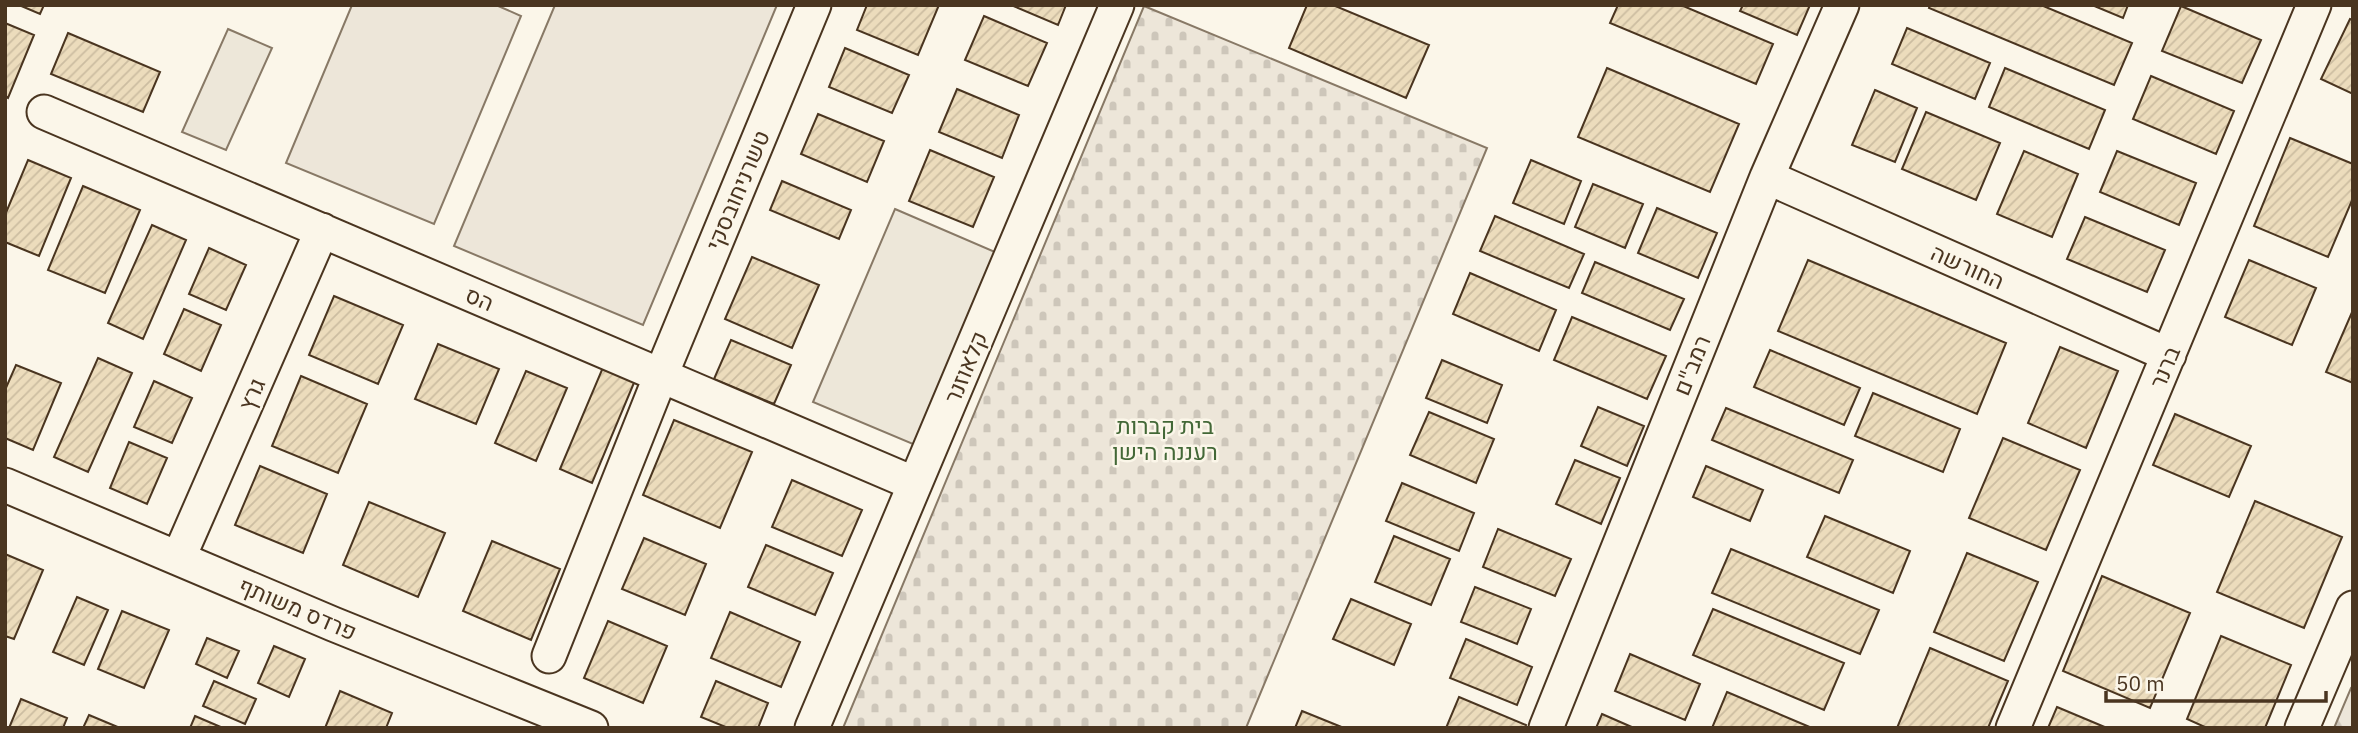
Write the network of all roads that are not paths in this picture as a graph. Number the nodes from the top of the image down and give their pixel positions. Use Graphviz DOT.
graph roads {
  1 [pos="814,5"];
  2 [pos="1117,5"];
  3 [pos="1842,5"];
  4 [pos="2314,5"];
  5 [pos="44,112"];
  6 [pos="1767,177"];
  7 [pos="322,230"];
  8 [pos="2169,355"];
  9 [pos="661,375"];
  10 [pos="915,484"];
  11 [pos="5,485"];
  12 [pos="180,557"];
  13 [pos="2353,607"];
  14 [pos="549,656"];
  15 [pos="591,728"];
  16 [pos="812,728"];
  17 [pos="1546,728"];
  18 [pos="2013,728"];
  19 [pos="2302,728"];
  1 -- 9 [label="street, טשרניחובסקי"];
  2 -- 10 [label="street, קלאוזנר"];
  3 -- 6 [label="street, רמב\"ם"];
  4 -- 8 [label="street, ברנר"];
  5 -- 7 [label="street, הס"];
  6 -- 8 [label="street, החורשה"];
  6 -- 17 [label="street, רמב\"ם"];
  7 -- 9 [label="street, הס"];
  7 -- 12 [label="street, גרץ"];
  8 -- 18 [label="street, ברנר"];
  9 -- 10 [label="street, הס"];
  9 -- 14 [label="street, טשרניחובסקי"];
  10 -- 16 [label="street, קלאוזנר"];
  11 -- 12 [label="street, פרדס משותף"];
  12 -- 15 [label="street, פרדס משותף"];
  13 -- 19 [label="street"];
}
